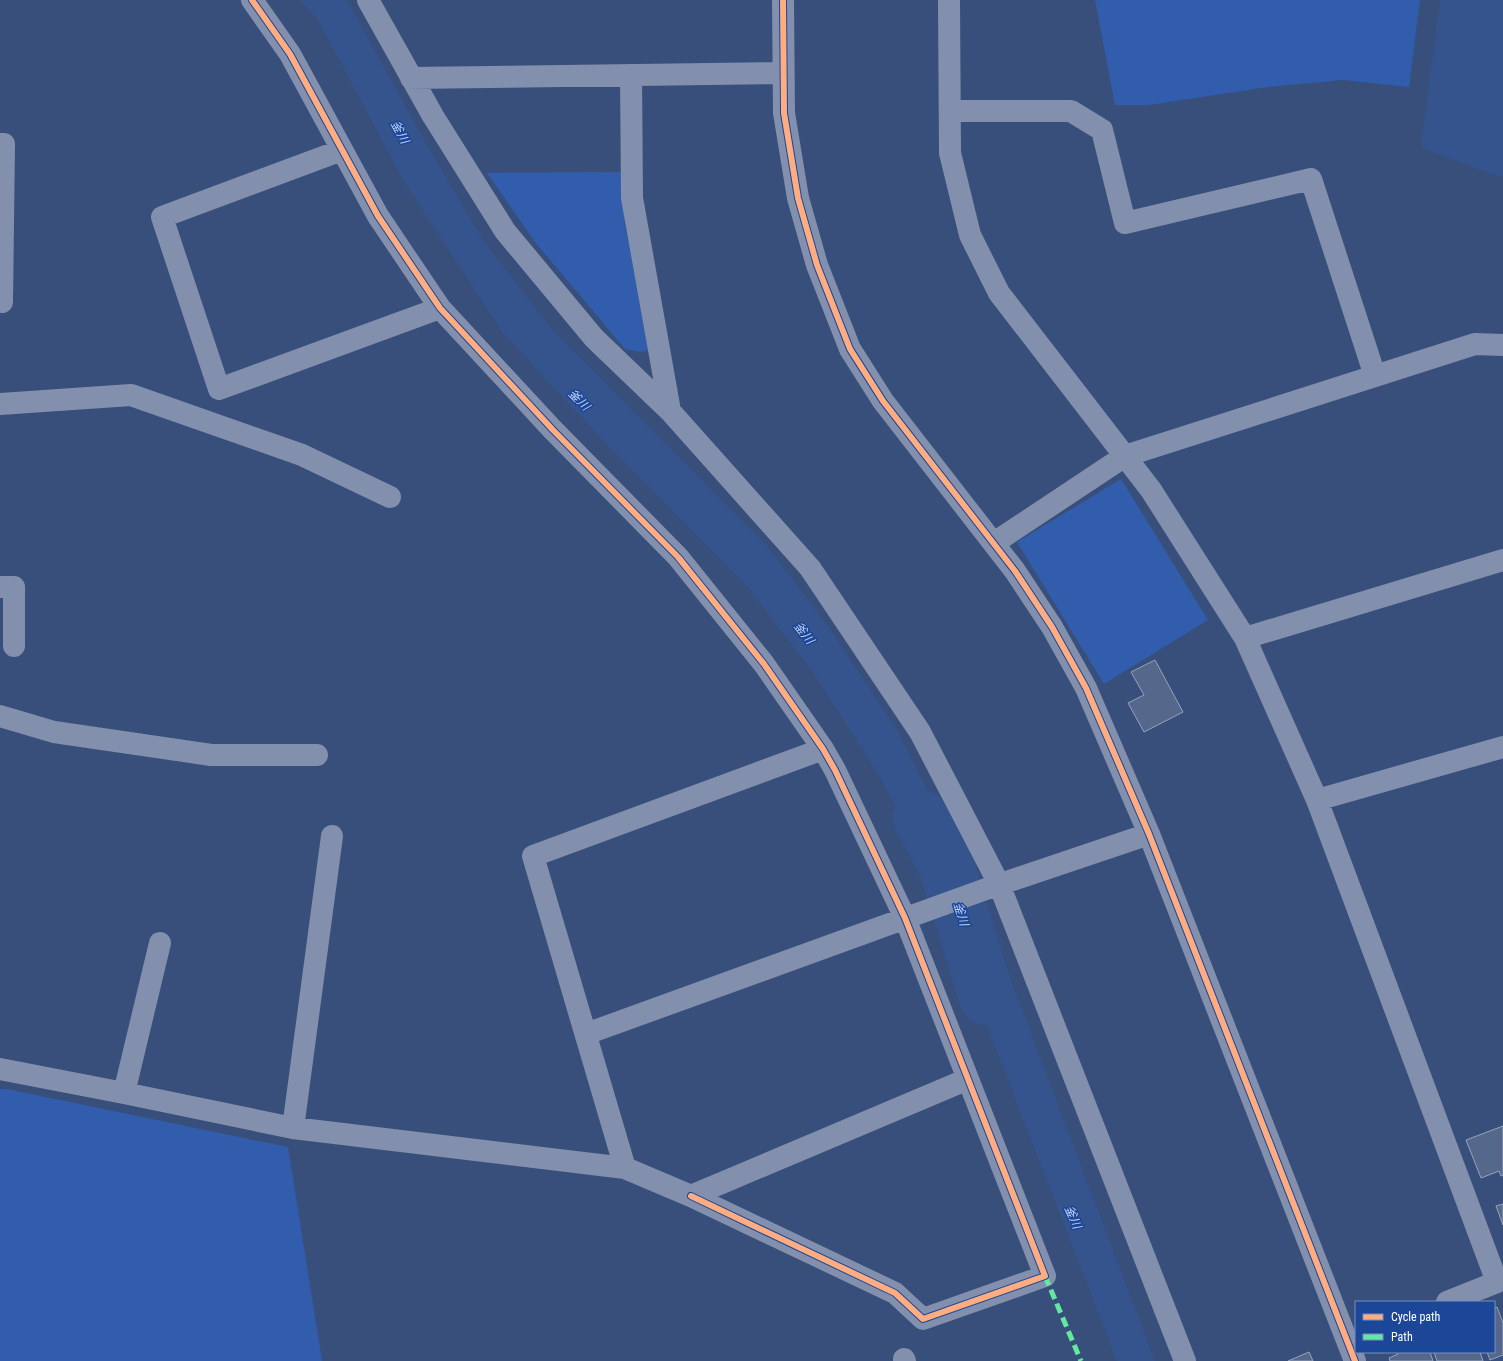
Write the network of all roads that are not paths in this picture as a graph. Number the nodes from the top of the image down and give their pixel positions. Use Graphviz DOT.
graph roads {
  1 [pos="252,0"];
  2 [pos="368,0"];
  3 [pos="783,0"];
  4 [pos="949,0"];
  5 [pos="783,73"];
  6 [pos="631,75"];
  7 [pos="411,78"];
  8 [pos="950,111"];
  9 [pos="0,144"];
  10 [pos="342,150"];
  11 [pos="2,302"];
  12 [pos="440,308"];
  13 [pos="1503,345"];
  14 [pos="1375,376"];
  15 [pos="0,404"];
  16 [pos="670,411"];
  17 [pos="1125,456"];
  18 [pos="390,497"];
  19 [pos="994,543"];
  20 [pos="1503,560"];
  21 [pos="0,587"];
  22 [pos="1245,638"];
  23 [pos="14,646"];
  24 [pos="0,716"];
  25 [pos="1503,747"];
  26 [pos="823,749"];
  27 [pos="317,755"];
  28 [pos="1317,800"];
  29 [pos="1149,834"];
  30 [pos="332,836"];
  31 [pos="992,887"];
  32 [pos="911,916"];
  33 [pos="160,943"];
  34 [pos="586,1034"];
  35 [pos="0,1069"];
  36 [pos="968,1079"];
  37 [pos="124,1093"];
  38 [pos="293,1128"];
  39 [pos="625,1168"];
  40 [pos="691,1196"];
  41 [pos="1450,1301"];
  42 [pos="1352,1339"];
  43 [pos="1185,1361"];
  44 [pos="1355,1361"];
  1 -- 10 [label="street"];
  2 -- 7 [label="street"];
  3 -- 5 [label="street"];
  4 -- 8 [label="street"];
  5 -- 6 [label="street"];
  5 -- 19 [label="street"];
  6 -- 7 [label="street"];
  6 -- 16 [label="street"];
  7 -- 16 [label="street"];
  8 -- 14 [label="street"];
  8 -- 17 [label="street"];
  9 -- 11 [label="street"];
  10 -- 12 [label="street"];
  10 -- 12 [label="street"];
  12 -- 26 [label="street"];
  13 -- 14 [label="street"];
  14 -- 17 [label="street"];
  15 -- 18 [label="street"];
  16 -- 31 [label="street"];
  17 -- 19 [label="street"];
  17 -- 22 [label="street"];
  19 -- 29 [label="street"];
  20 -- 22 [label="street"];
  21 -- 23 [label="street"];
  22 -- 28 [label="street"];
  24 -- 27 [label="street"];
  25 -- 28 [label="street"];
  26 -- 32 [label="street"];
  26 -- 34 [label="street"];
  28 -- 41 [label="street"];
  29 -- 31 [label="street"];
  29 -- 42 [label="street"];
  30 -- 38 [label="street"];
  31 -- 32 [label="street"];
  31 -- 43 [label="street"];
  32 -- 34 [label="street"];
  32 -- 36 [label="street"];
  33 -- 37 [label="street"];
  34 -- 39 [label="street"];
  35 -- 37 [label="street"];
  36 -- 40 [label="street"];
  36 -- 40 [label="street"];
  37 -- 38 [label="street"];
  38 -- 39 [label="street"];
  39 -- 40 [label="street"];
  42 -- 44 [label="street"];
}
